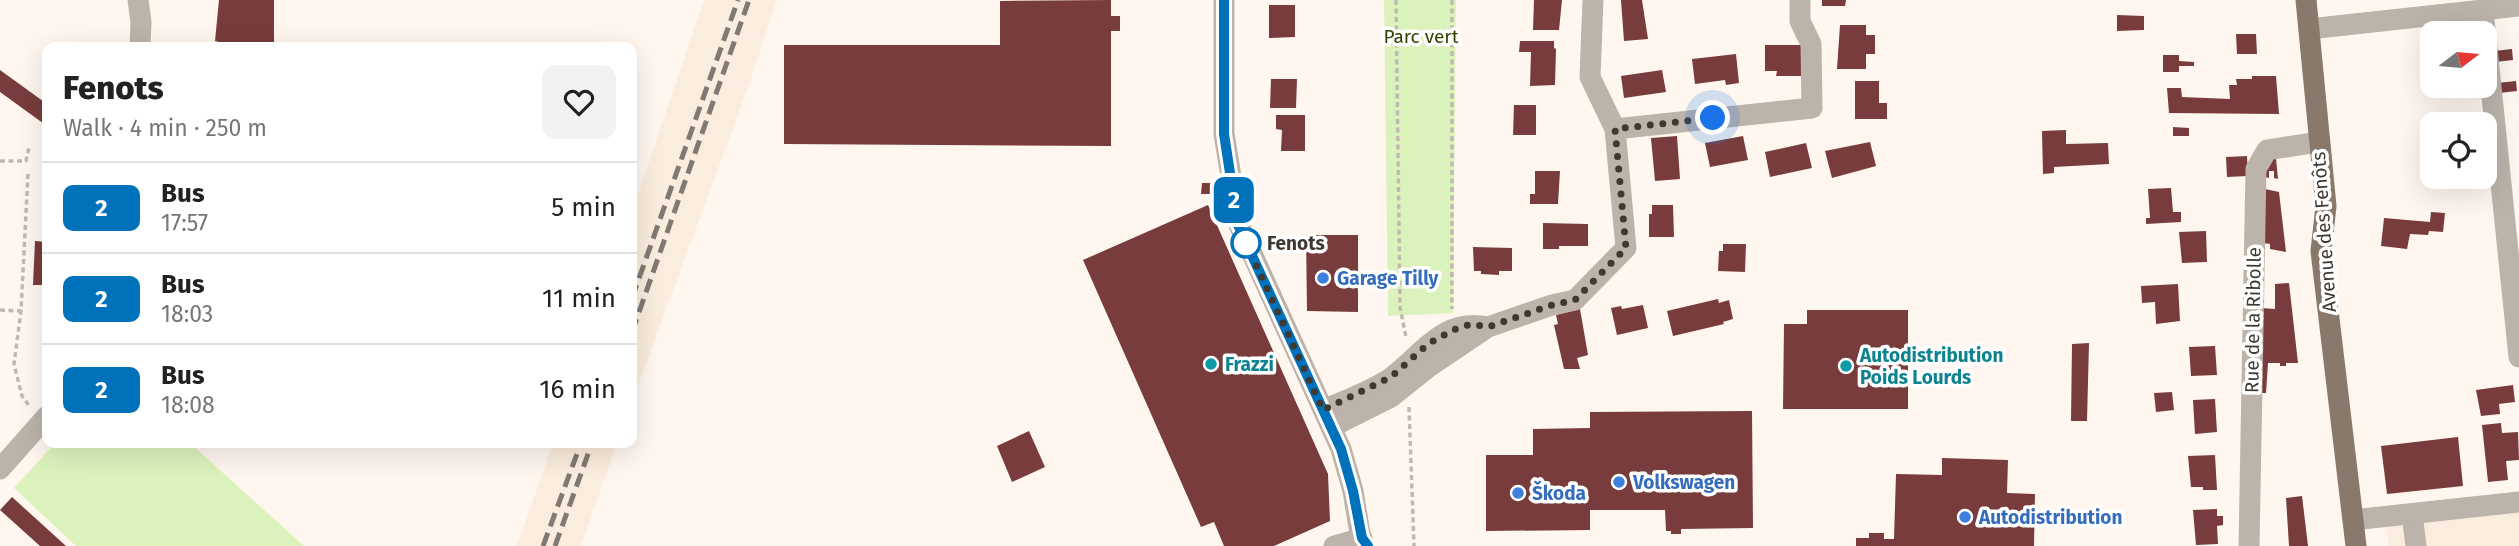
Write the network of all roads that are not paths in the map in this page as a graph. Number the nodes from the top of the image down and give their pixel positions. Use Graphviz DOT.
graph roads {
  1 [pos="138,0"];
  2 [pos="1224,0"];
  3 [pos="1593,0"];
  4 [pos="1800,0"];
  5 [pos="2306,0"];
  6 [pos="2519,6"];
  7 [pos="2483,10"];
  8 [pos="2309,29"];
  9 [pos="139,42"];
  10 [pos="1615,129"];
  11 [pos="2318,142"];
  12 [pos="1488,327"];
  13 [pos="2519,357"];
  14 [pos="1327,418"];
  15 [pos="42,421"];
  16 [pos="0,469"];
  17 [pos="2519,502"];
  18 [pos="2412,514"];
  19 [pos="2353,520"];
  20 [pos="1364,543"];
  21 [pos="1334,546"];
  22 [pos="2249,546"];
  23 [pos="2356,546"];
  24 [pos="2416,546"];
  1 -- 9 [label="street"];
  2 -- 14 [label="street"];
  3 -- 10 [label="street"];
  4 -- 10 [label="street"];
  5 -- 8 [label="main road, Avenue des Fenôts"];
  6 -- 7 [label="street"];
  7 -- 8 [label="street"];
  7 -- 13 [label="street"];
  8 -- 11 [label="main road, Avenue des Fenôts"];
  10 -- 12 [label="street"];
  11 -- 19 [label="main road, Avenue des Fenôts"];
  11 -- 22 [label="street, Rue de la Ribolle"];
  12 -- 14 [label="street"];
  12 -- 14 [label="street"];
  14 -- 20 [label="street"];
  15 -- 16 [label="street"];
  17 -- 18 [label="street"];
  18 -- 19 [label="street"];
  18 -- 24 [label="street"];
  19 -- 23 [label="main road, Avenue des Fenôts"];
  20 -- 21 [label="street"];
}
